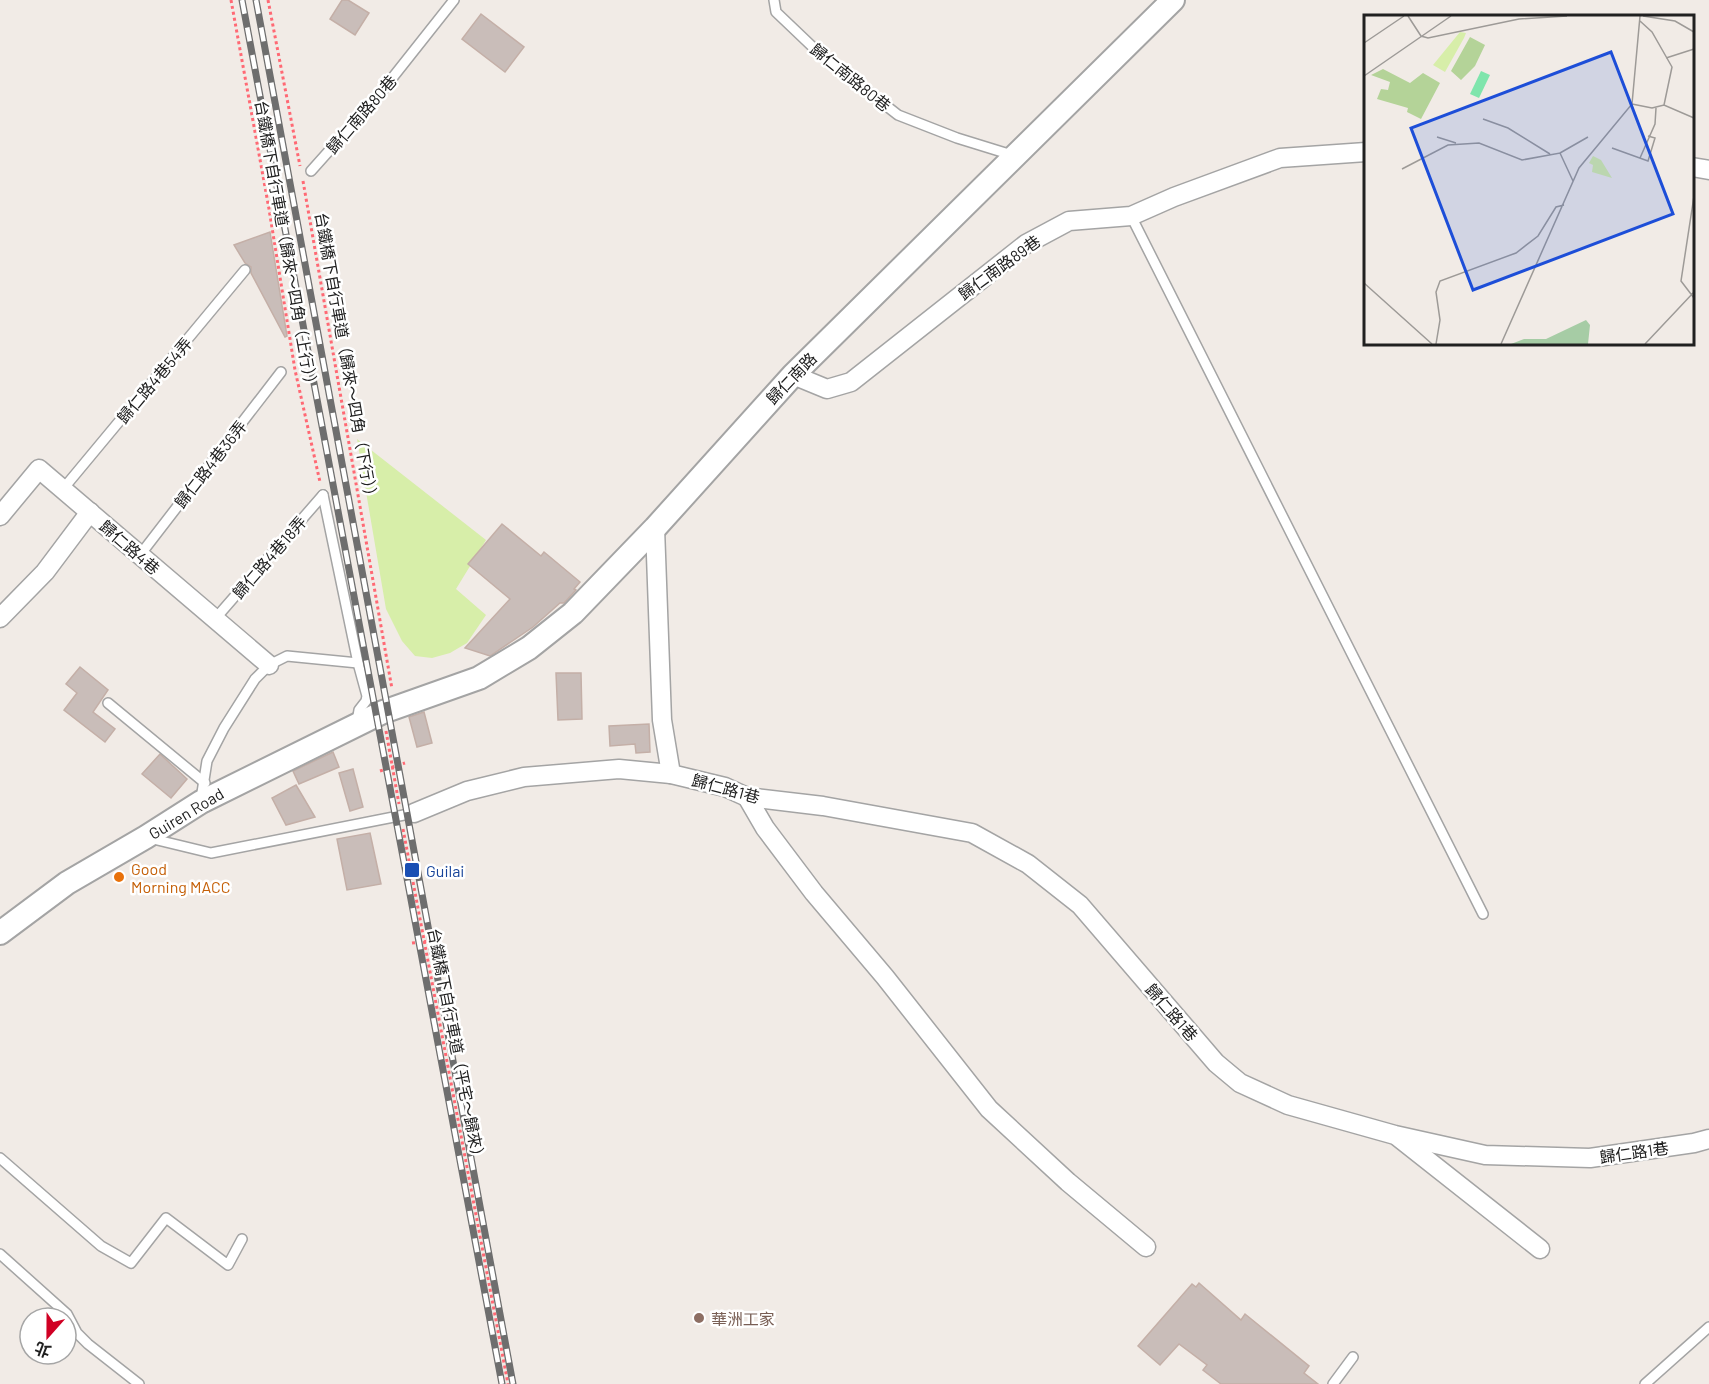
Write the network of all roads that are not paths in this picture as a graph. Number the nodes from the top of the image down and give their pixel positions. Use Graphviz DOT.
graph roads {
  1 [pos="454,0"];
  2 [pos="774,0"];
  3 [pos="1173,0"];
  4 [pos="1364,152"];
  5 [pos="1014,156"];
  6 [pos="1694,167"];
  7 [pos="1709,170"];
  8 [pos="311,171"];
  9 [pos="1131,216"];
  10 [pos="244,270"];
  11 [pos="281,372"];
  12 [pos="793,375"];
  13 [pos="63,489"];
  14 [pos="90,513"];
  15 [pos="0,516"];
  16 [pos="655,528"];
  17 [pos="140,555"];
  18 [pos="0,618"];
  19 [pos="215,620"];
  20 [pos="358,663"];
  21 [pos="269,665"];
  22 [pos="108,703"];
  23 [pos="389,710"];
  24 [pos="356,725"];
  25 [pos="671,774"];
  26 [pos="203,792"];
  27 [pos="747,797"];
  28 [pos="407,814"];
  29 [pos="146,837"];
  30 [pos="1483,915"];
  31 [pos="0,933"];
  32 [pos="1395,1135"];
  33 [pos="1709,1139"];
  34 [pos="0,1158"];
  35 [pos="242,1239"];
  36 [pos="1146,1247"];
  37 [pos="1540,1249"];
  38 [pos="0,1254"];
  39 [pos="1709,1327"];
  40 [pos="1353,1357"];
  41 [pos="140,1384"];
  42 [pos="1333,1384"];
  43 [pos="1645,1384"];
  1 -- 8 [label="lane, 歸仁南路80巷"];
  2 -- 5 [label="lane, 歸仁南路80巷"];
  3 -- 5 [label="street, 歸仁南路"];
  4 -- 9 [label="street, 歸仁南路89巷"];
  5 -- 12 [label="street, 歸仁南路"];
  6 -- 7 [label="street"];
  9 -- 12 [label="street, 歸仁南路89巷"];
  9 -- 30 [label="lane"];
  10 -- 13 [label="lane, 歸仁路4巷54弄"];
  11 -- 17 [label="lane, 歸仁路4巷36弄"];
  12 -- 16 [label="street, 歸仁南路"];
  13 -- 14 [label="street, 歸仁路4巷"];
  13 -- 15 [label="street, 歸仁路4巷"];
  14 -- 17 [label="street, 歸仁路4巷"];
  14 -- 18 [label="street"];
  16 -- 23 [label="street, 歸仁南路"];
  16 -- 25 [label="street, 歸仁路1巷"];
  17 -- 19 [label="street, 歸仁路4巷"];
  19 -- 20 [label="lane, 歸仁路4巷18弄"];
  19 -- 21 [label="street, 歸仁路4巷"];
  20 -- 21 [label="lane"];
  20 -- 24 [label="lane"];
  21 -- 26 [label="lane"];
  22 -- 26 [label="lane"];
  23 -- 24 [label="street, Guiren Road"];
  24 -- 26 [label="street, Guiren Road"];
  25 -- 27 [label="street, 歸仁路1巷"];
  25 -- 28 [label="street, 歸仁路1巷"];
  26 -- 29 [label="street, Guiren Road"];
  27 -- 32 [label="street, 歸仁路1巷"];
  27 -- 36 [label="street"];
  28 -- 29 [label="lane, 歸仁路1巷"];
  29 -- 31 [label="street, Guiren Road"];
  32 -- 33 [label="street, 歸仁路1巷"];
  32 -- 37 [label="street"];
  34 -- 35 [label="lane"];
  38 -- 41 [label="lane"];
  39 -- 43 [label="lane"];
  40 -- 42 [label="lane"];
}
